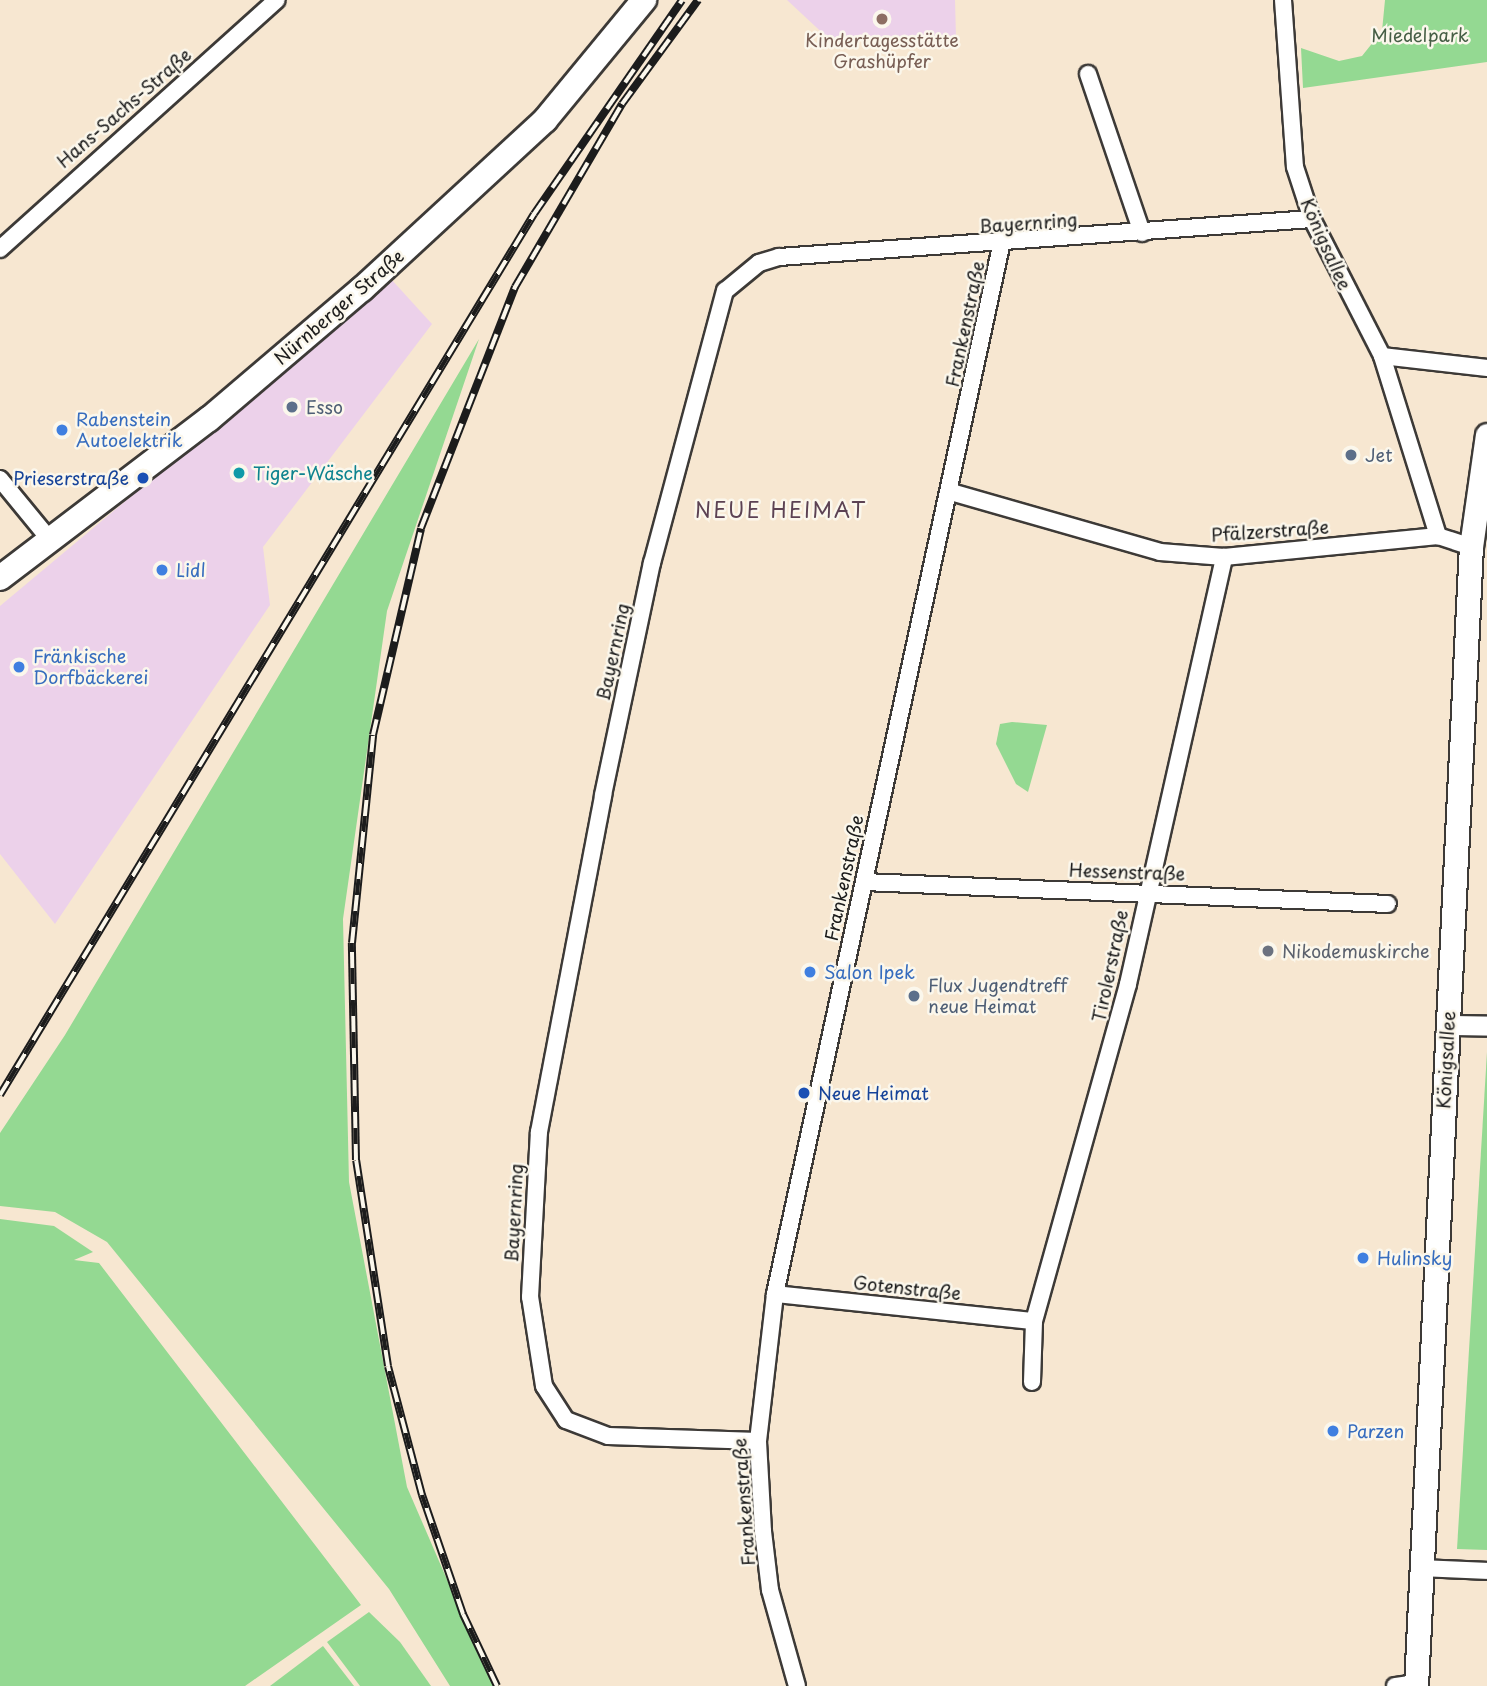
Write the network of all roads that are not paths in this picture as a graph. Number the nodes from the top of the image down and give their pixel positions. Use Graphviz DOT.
graph roads {
  1 [pos="278,0"];
  2 [pos="644,0"];
  3 [pos="1283,0"];
  4 [pos="1088,74"];
  5 [pos="1312,219"];
  6 [pos="1142,233"];
  7 [pos="1001,246"];
  8 [pos="0,249"];
  9 [pos="1382,356"];
  10 [pos="1487,368"];
  11 [pos="1487,435"];
  12 [pos="0,479"];
  13 [pos="951,492"];
  14 [pos="1438,536"];
  15 [pos="51,541"];
  16 [pos="1471,547"];
  17 [pos="1224,557"];
  18 [pos="0,578"];
  19 [pos="864,882"];
  20 [pos="1145,891"];
  21 [pos="1388,905"];
  22 [pos="1448,1025"];
  23 [pos="1487,1026"];
  24 [pos="775,1294"];
  25 [pos="1034,1321"];
  26 [pos="1032,1382"];
  27 [pos="758,1441"];
  28 [pos="1422,1568"];
  29 [pos="1487,1572"];
  30 [pos="1409,1685"];
  31 [pos="797,1686"];
  1 -- 8 [label="street, Hans-Sachs-Straße"];
  2 -- 15 [label="main road, Nürnberger Straße"];
  3 -- 5 [label="street, Königsallee"];
  4 -- 6 [label="street"];
  5 -- 6 [label="street, Bayernring"];
  5 -- 9 [label="street, Königsallee"];
  6 -- 7 [label="street, Bayernring"];
  7 -- 13 [label="street, Frankenstraße"];
  7 -- 27 [label="street, Bayernring"];
  9 -- 10 [label="street"];
  9 -- 14 [label="street, Königsallee"];
  11 -- 16 [label="main road, Königsallee"];
  12 -- 15 [label="street"];
  13 -- 17 [label="street, Pfälzerstraße"];
  13 -- 19 [label="street, Frankenstraße"];
  14 -- 16 [label="street, Pfälzerstraße"];
  14 -- 17 [label="street, Pfälzerstraße"];
  15 -- 18 [label="main road, Nürnberger Straße"];
  16 -- 22 [label="main road, Königsallee"];
  17 -- 20 [label="street, Tirolerstraße"];
  19 -- 20 [label="street, Hessenstraße"];
  19 -- 24 [label="street, Frankenstraße"];
  20 -- 21 [label="street, Hessenstraße"];
  20 -- 25 [label="street, Tirolerstraße"];
  22 -- 23 [label="street"];
  22 -- 28 [label="main road, Königsallee"];
  24 -- 25 [label="street, Gotenstraße"];
  24 -- 27 [label="street, Frankenstraße"];
  25 -- 26 [label="street, Tirolerstraße"];
  27 -- 31 [label="street, Frankenstraße"];
  28 -- 29 [label="street"];
  28 -- 30 [label="main road, Königsallee"];
}
